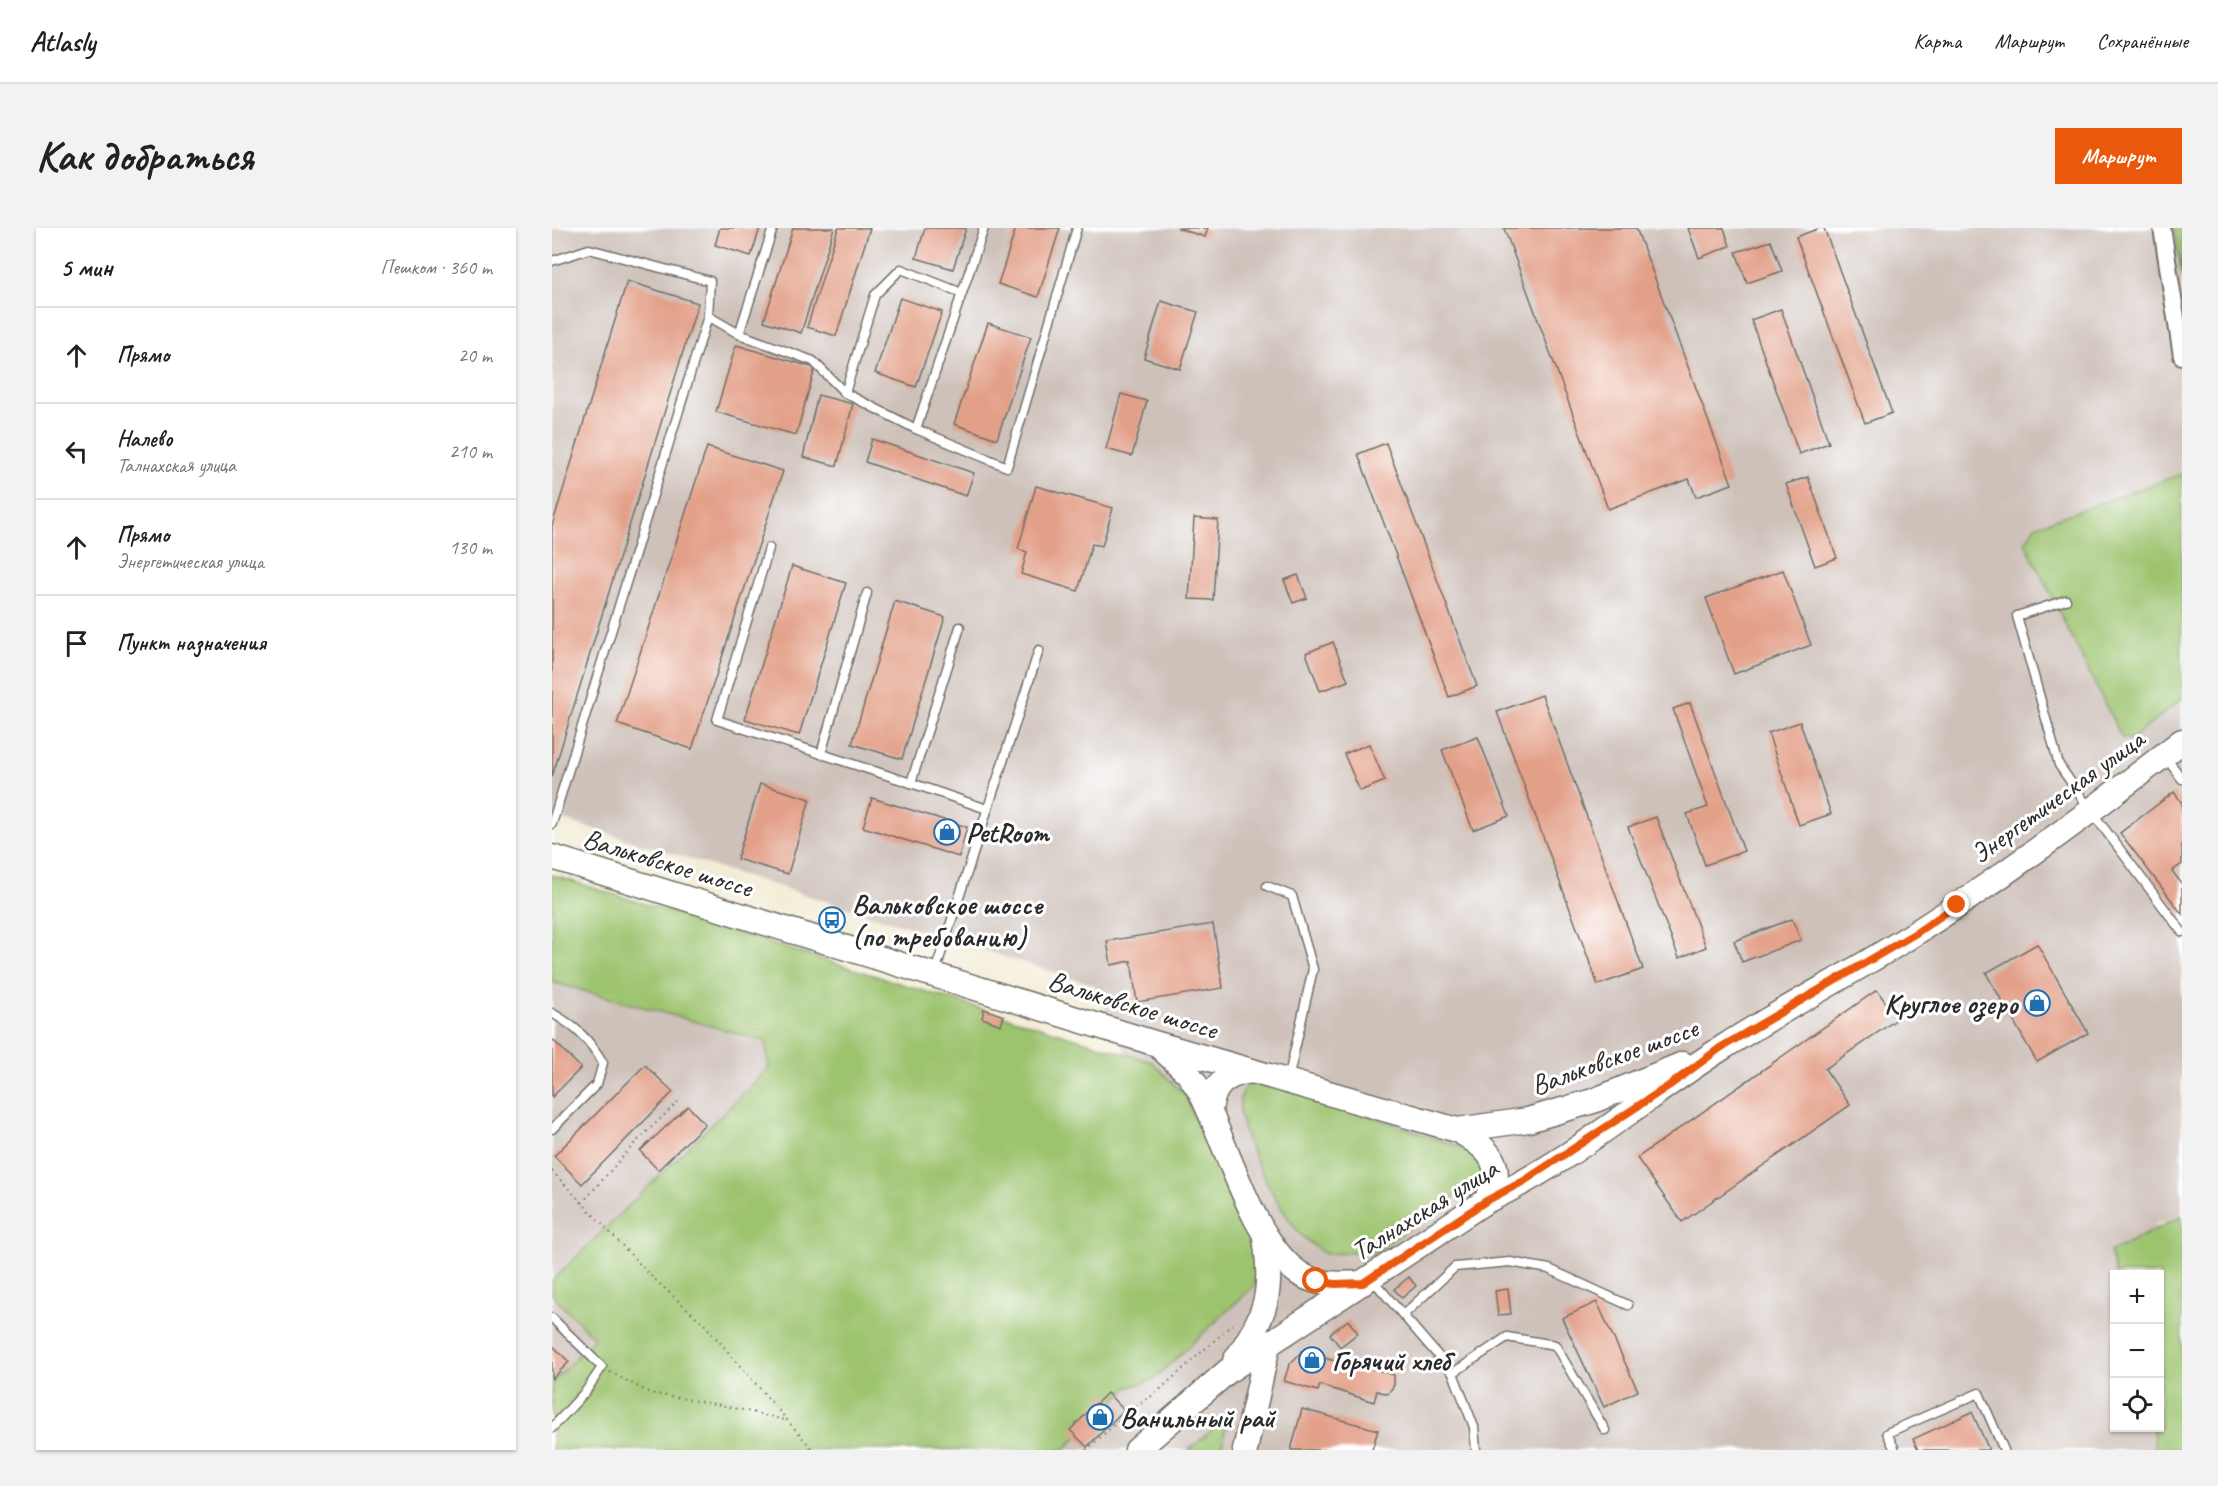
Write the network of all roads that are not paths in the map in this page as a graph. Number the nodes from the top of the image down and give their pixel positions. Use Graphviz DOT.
graph roads {
  1 [pos="773,228"];
  2 [pos="984,228"];
  3 [pos="1077,228"];
  4 [pos="2162,228"];
  5 [pos="552,261"];
  6 [pos="962,293"];
  7 [pos="708,316"];
  8 [pos="739,334"];
  9 [pos="2182,357"];
  10 [pos="845,393"];
  11 [pos="916,429"];
  12 [pos="769,548"];
  13 [pos="867,593"];
  14 [pos="2066,600"];
  15 [pos="960,627"];
  16 [pos="1039,650"];
  17 [pos="2173,748"];
  18 [pos="821,754"];
  19 [pos="2182,779"];
  20 [pos="911,783"];
  21 [pos="987,809"];
  22 [pos="2091,811"];
  23 [pos="552,824"];
  24 [pos="552,857"];
  25 [pos="1267,886"];
  26 [pos="2182,932"];
  27 [pos="934,975"];
  28 [pos="552,1013"];
  29 [pos="1154,1043"];
  30 [pos="1720,1048"];
  31 [pos="1252,1071"];
  32 [pos="1288,1081"];
  33 [pos="1212,1100"];
  34 [pos="552,1129"];
  35 [pos="1457,1130"];
  36 [pos="1495,1197"];
  37 [pos="1265,1236"];
  38 [pos="1367,1280"];
  39 [pos="1628,1305"];
  40 [pos="1403,1315"];
  41 [pos="552,1318"];
  42 [pos="1268,1346"];
  43 [pos="1228,1371"];
  44 [pos="1453,1373"];
  45 [pos="552,1428"];
  46 [pos="1605,1430"];
  47 [pos="1137,1450"];
  48 [pos="1245,1450"];
  49 [pos="1476,1450"];
  50 [pos="1895,1450"];
  51 [pos="2004,1450"];
  1 -- 8 [label="lane"];
  2 -- 6 [label="lane"];
  3 -- 11 [label="lane"];
  4 -- 9 [label="street"];
  5 -- 7 [label="lane"];
  6 -- 10 [label="lane"];
  6 -- 11 [label="lane"];
  7 -- 8 [label="lane"];
  7 -- 23 [label="lane"];
  8 -- 10 [label="lane"];
  10 -- 11 [label="lane"];
  12 -- 18 [label="lane"];
  13 -- 18 [label="lane"];
  14 -- 22 [label="lane"];
  15 -- 20 [label="lane"];
  16 -- 21 [label="lane"];
  17 -- 19 [label="lane"];
  17 -- 22 [label="main road, Энергетическая улица"];
  18 -- 20 [label="lane"];
  20 -- 21 [label="lane"];
  21 -- 27 [label="lane"];
  22 -- 26 [label="lane"];
  22 -- 30 [label="main road, Энергетическая улица"];
  24 -- 27 [label="main road, Вальковское шоссе"];
  25 -- 32 [label="lane"];
  27 -- 29 [label="main road, Вальковское шоссе"];
  28 -- 34 [label="lane"];
  29 -- 31 [label="main road, Вальковское шоссе"];
  29 -- 33 [label="main road"];
  30 -- 35 [label="main road, Вальковское шоссе"];
  30 -- 36 [label="main road, Талнахская улица"];
  31 -- 32 [label="main road, Вальковское шоссе"];
  31 -- 33 [label="main road"];
  32 -- 35 [label="main road, Вальковское шоссе"];
  33 -- 37 [label="main road"];
  35 -- 36 [label="main road, Вальковское шоссе"];
  36 -- 38 [label="main road, Талнахская улица"];
  37 -- 38 [label="main road"];
  37 -- 43 [label="main road"];
  38 -- 40 [label="lane"];
  38 -- 42 [label="main road, Талнахская улица"];
  39 -- 40 [label="lane"];
  40 -- 44 [label="lane"];
  41 -- 45 [label="lane"];
  42 -- 43 [label="main road, Талнахская улица"];
  42 -- 48 [label="main road"];
  43 -- 47 [label="main road, Талнахская улица"];
  44 -- 46 [label="lane"];
  44 -- 49 [label="lane"];
  50 -- 51 [label="lane"];
}
